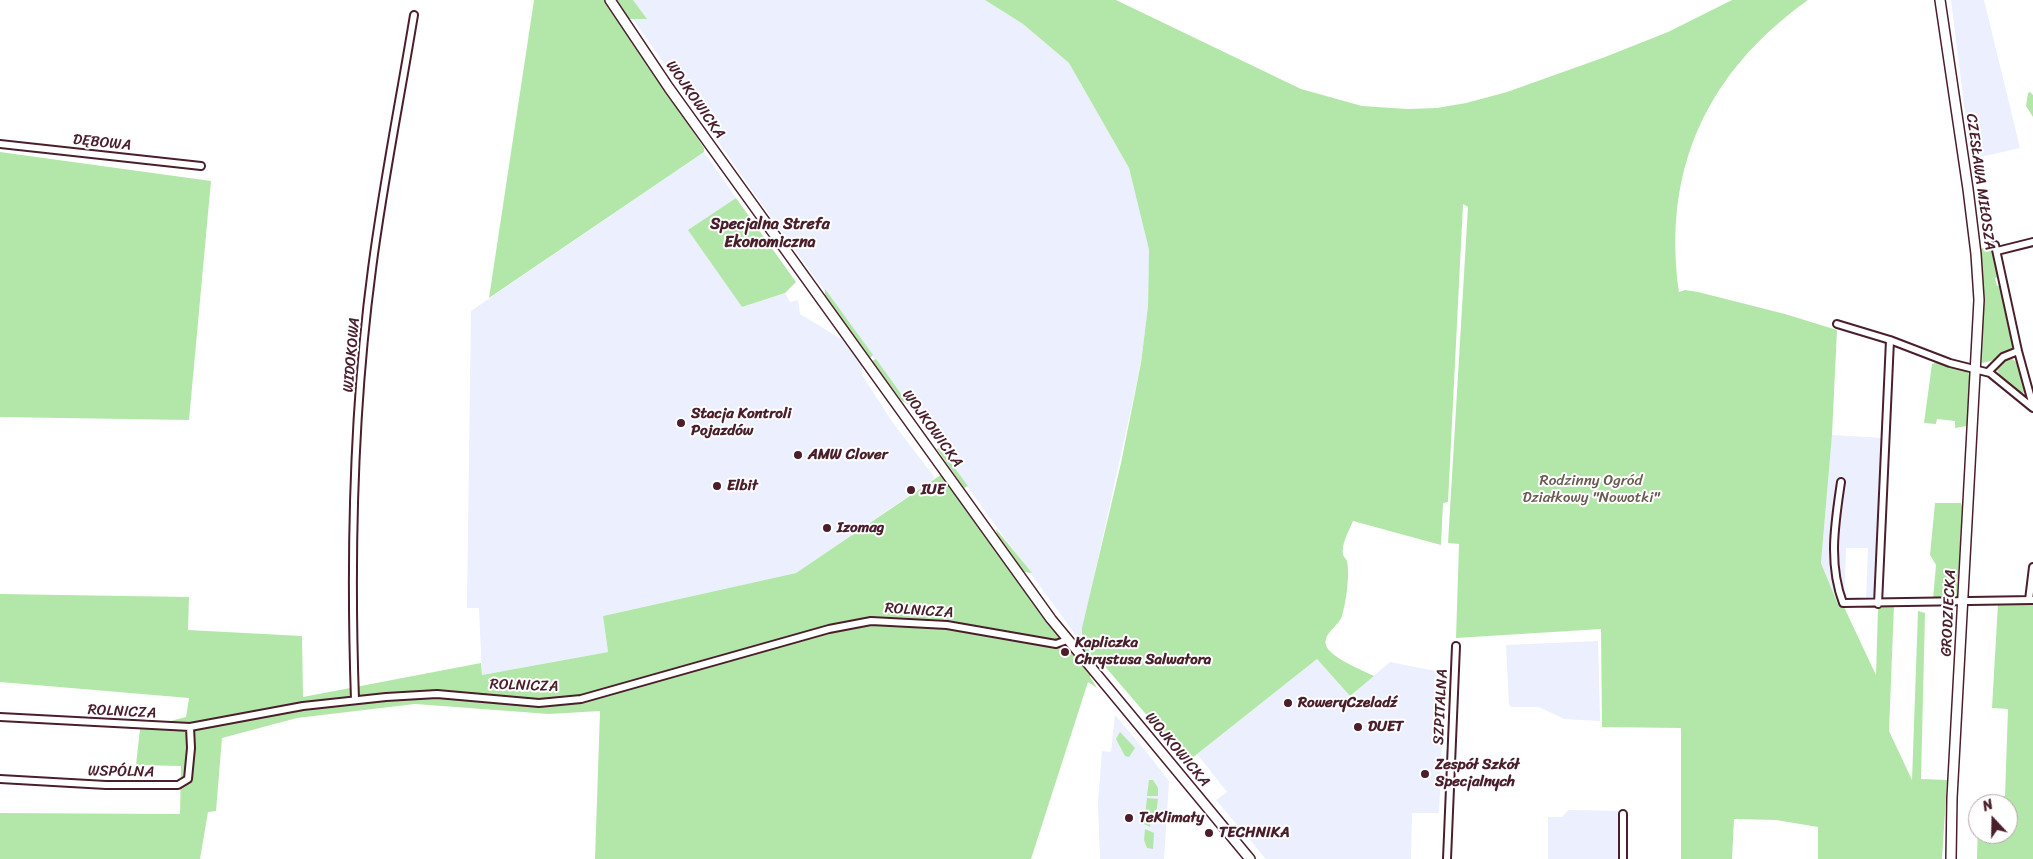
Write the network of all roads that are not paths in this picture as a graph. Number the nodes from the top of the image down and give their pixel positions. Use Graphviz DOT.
graph roads {
  1 [pos="610,0"];
  2 [pos="1940,0"];
  3 [pos="414,16"];
  4 [pos="0,144"];
  5 [pos="201,166"];
  6 [pos="2033,242"];
  7 [pos="1837,324"];
  8 [pos="1890,340"];
  9 [pos="2018,351"];
  10 [pos="1976,369"];
  11 [pos="1988,372"];
  12 [pos="2033,407"];
  13 [pos="1841,482"];
  14 [pos="2033,567"];
  15 [pos="1963,600"];
  16 [pos="2031,600"];
  17 [pos="1878,604"];
  18 [pos="1067,640"];
  19 [pos="1456,646"];
  20 [pos="355,700"];
  21 [pos="0,717"];
  22 [pos="190,727"];
  23 [pos="0,779"];
  24 [pos="1623,814"];
  25 [pos="1250,859"];
  26 [pos="1447,859"];
  27 [pos="1623,859"];
  28 [pos="1951,859"];
  1 -- 18 [label="street, WOJKOWICKA"];
  2 -- 10 [label="street, CZESŁAWA MIŁOSZA"];
  3 -- 20 [label="street, WIDOKOWA"];
  4 -- 5 [label="street, DĘBOWA"];
  6 -- 9 [label="street"];
  7 -- 8 [label="street"];
  8 -- 10 [label="street"];
  8 -- 17 [label="street"];
  9 -- 11 [label="street"];
  9 -- 12 [label="street"];
  10 -- 11 [label="street"];
  10 -- 15 [label="street, GRODZIECKA"];
  11 -- 12 [label="street"];
  13 -- 17 [label="street"];
  14 -- 16 [label="street"];
  15 -- 16 [label="street"];
  15 -- 17 [label="street"];
  15 -- 28 [label="street, GRODZIECKA"];
  18 -- 20 [label="street, ROLNICZA"];
  18 -- 25 [label="street, WOJKOWICKA"];
  19 -- 26 [label="street, SZPITALNA"];
  20 -- 22 [label="street, ROLNICZA"];
  21 -- 22 [label="street, ROLNICZA"];
  22 -- 23 [label="street, WSPÓLNA"];
  24 -- 27 [label="street"];
}
